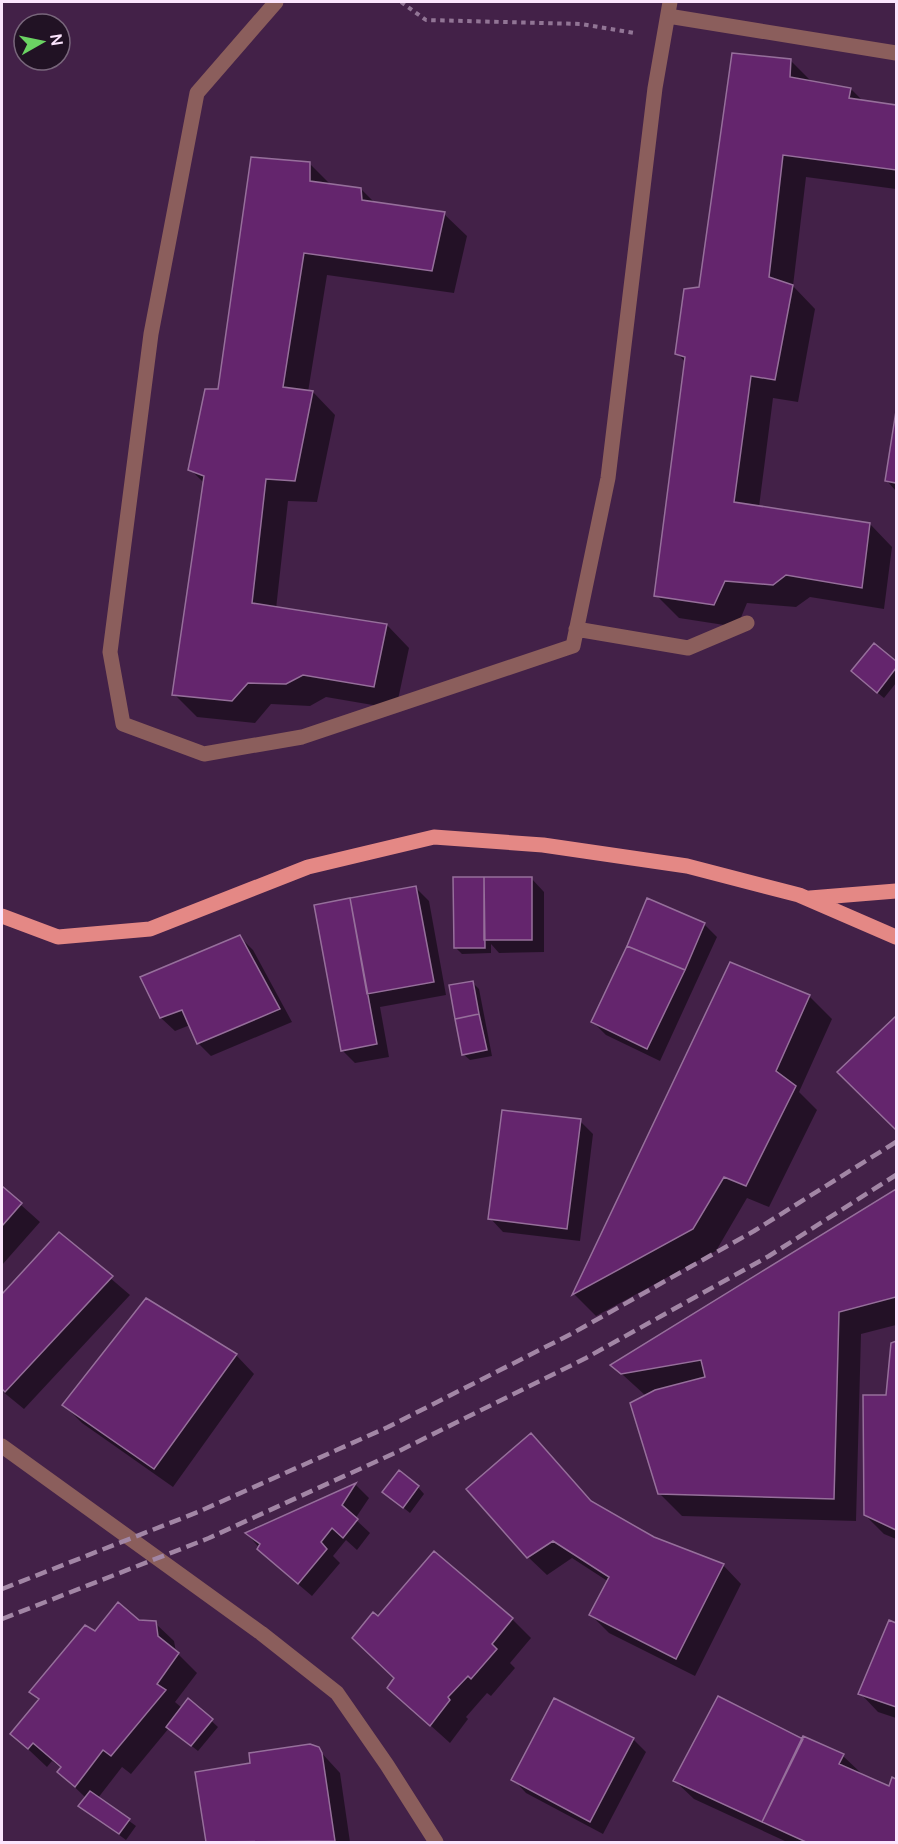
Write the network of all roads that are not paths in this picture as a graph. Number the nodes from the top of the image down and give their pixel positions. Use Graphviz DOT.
graph roads {
  1 [pos="276,2"];
  2 [pos="669,9"];
  3 [pos="897,53"];
  4 [pos="747,623"];
  5 [pos="576,629"];
  6 [pos="897,891"];
  7 [pos="807,898"];
  8 [pos="2,916"];
  9 [pos="897,937"];
  10 [pos="2,1446"];
  11 [pos="436,1842"];
  1 -- 5 [label="lane"];
  2 -- 3 [label="lane"];
  2 -- 5 [label="lane"];
  4 -- 5 [label="lane"];
  6 -- 7 [label="main road"];
  7 -- 8 [label="main road"];
  7 -- 9 [label="main road"];
  10 -- 11 [label="lane"];
}
